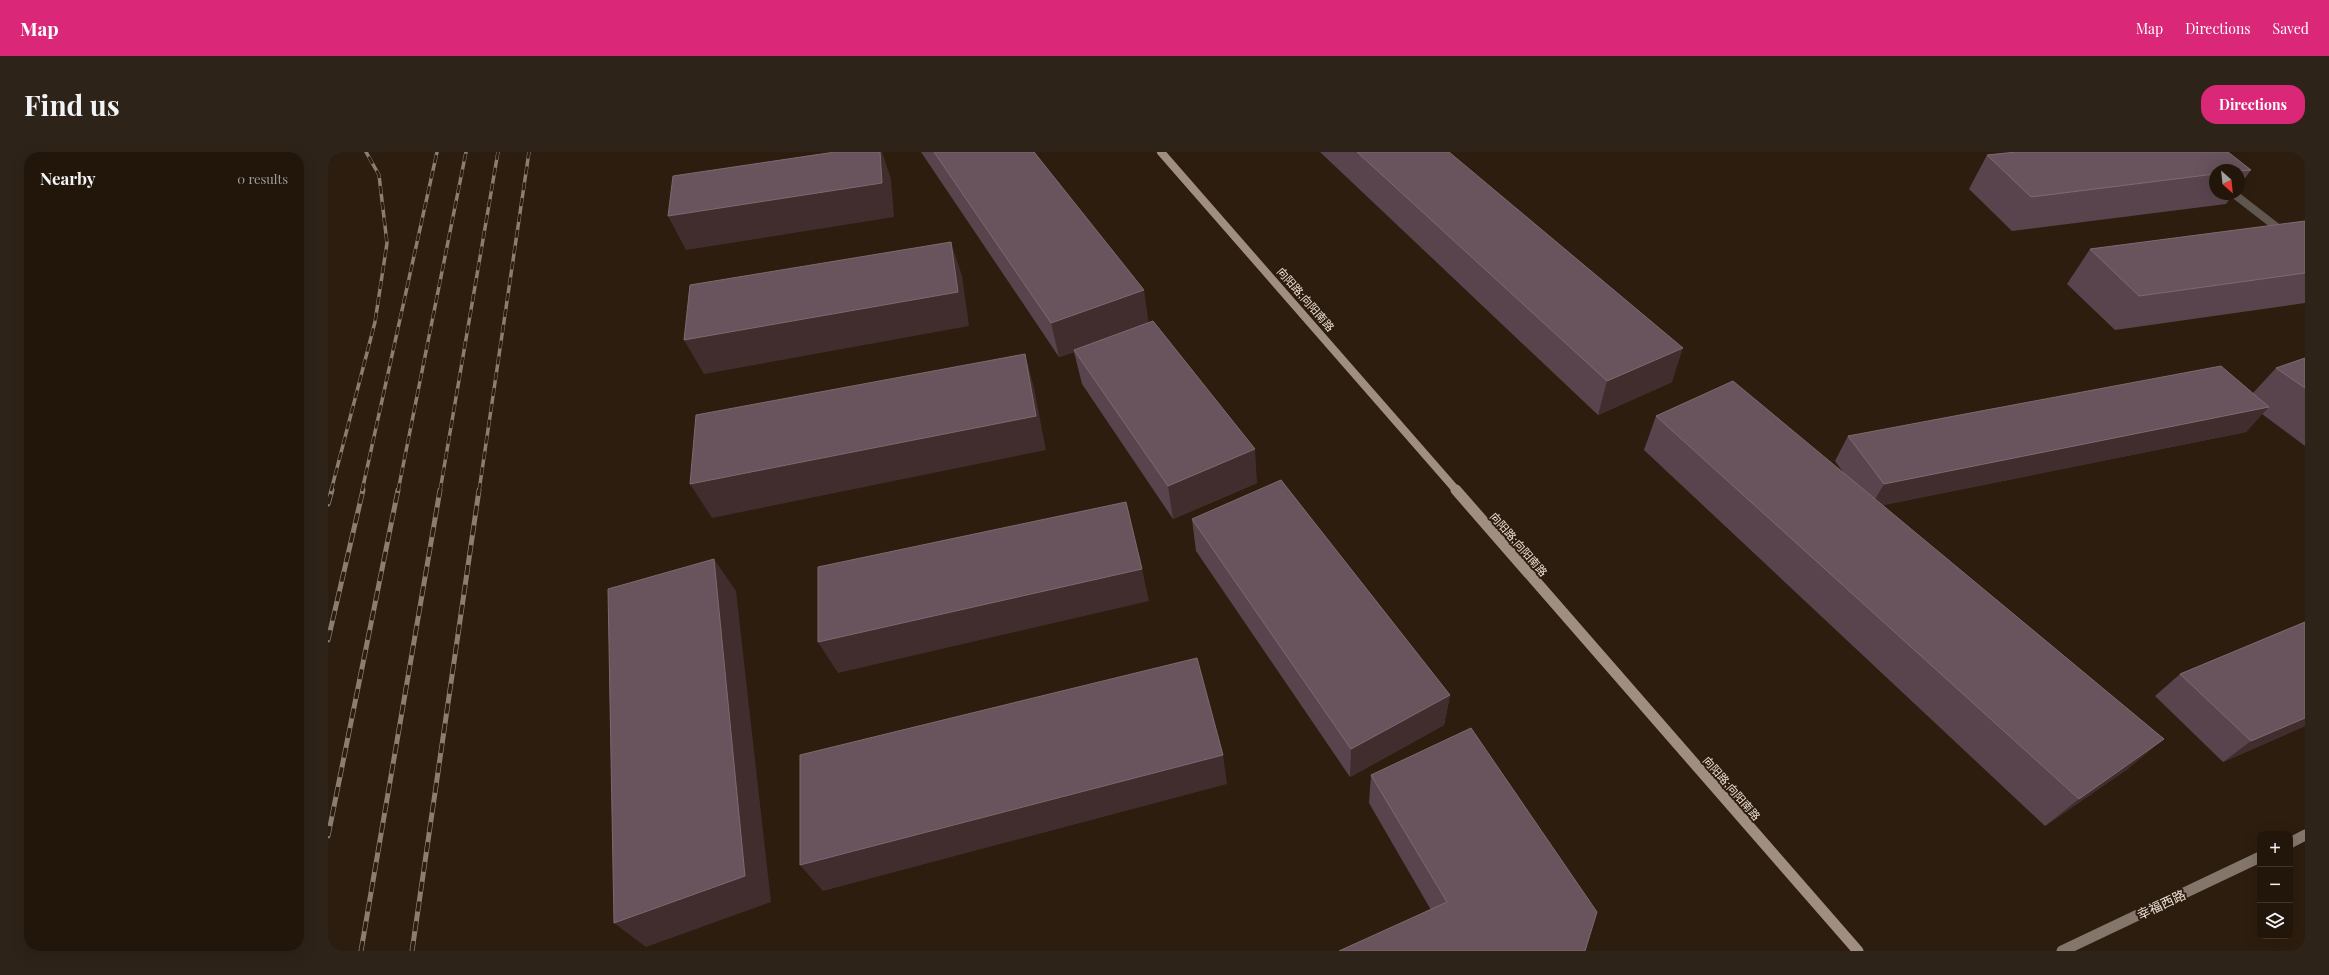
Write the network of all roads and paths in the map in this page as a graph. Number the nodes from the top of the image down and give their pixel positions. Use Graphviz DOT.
graph roads {
  1 [pos="1161,152"];
  2 [pos="2242,200"];
  3 [pos="2305,249"];
  4 [pos="2305,836"];
  5 [pos="2293,842"];
  6 [pos="2257,858"];
  7 [pos="1858,951"];
  8 [pos="2062,951"];
  1 -- 7 [label="main road, 向阳路;向阳南路"];
  2 -- 3 [label="street"];
  4 -- 5 [label="main road"];
  6 -- 8 [label="main road, 幸福西路"];
}
